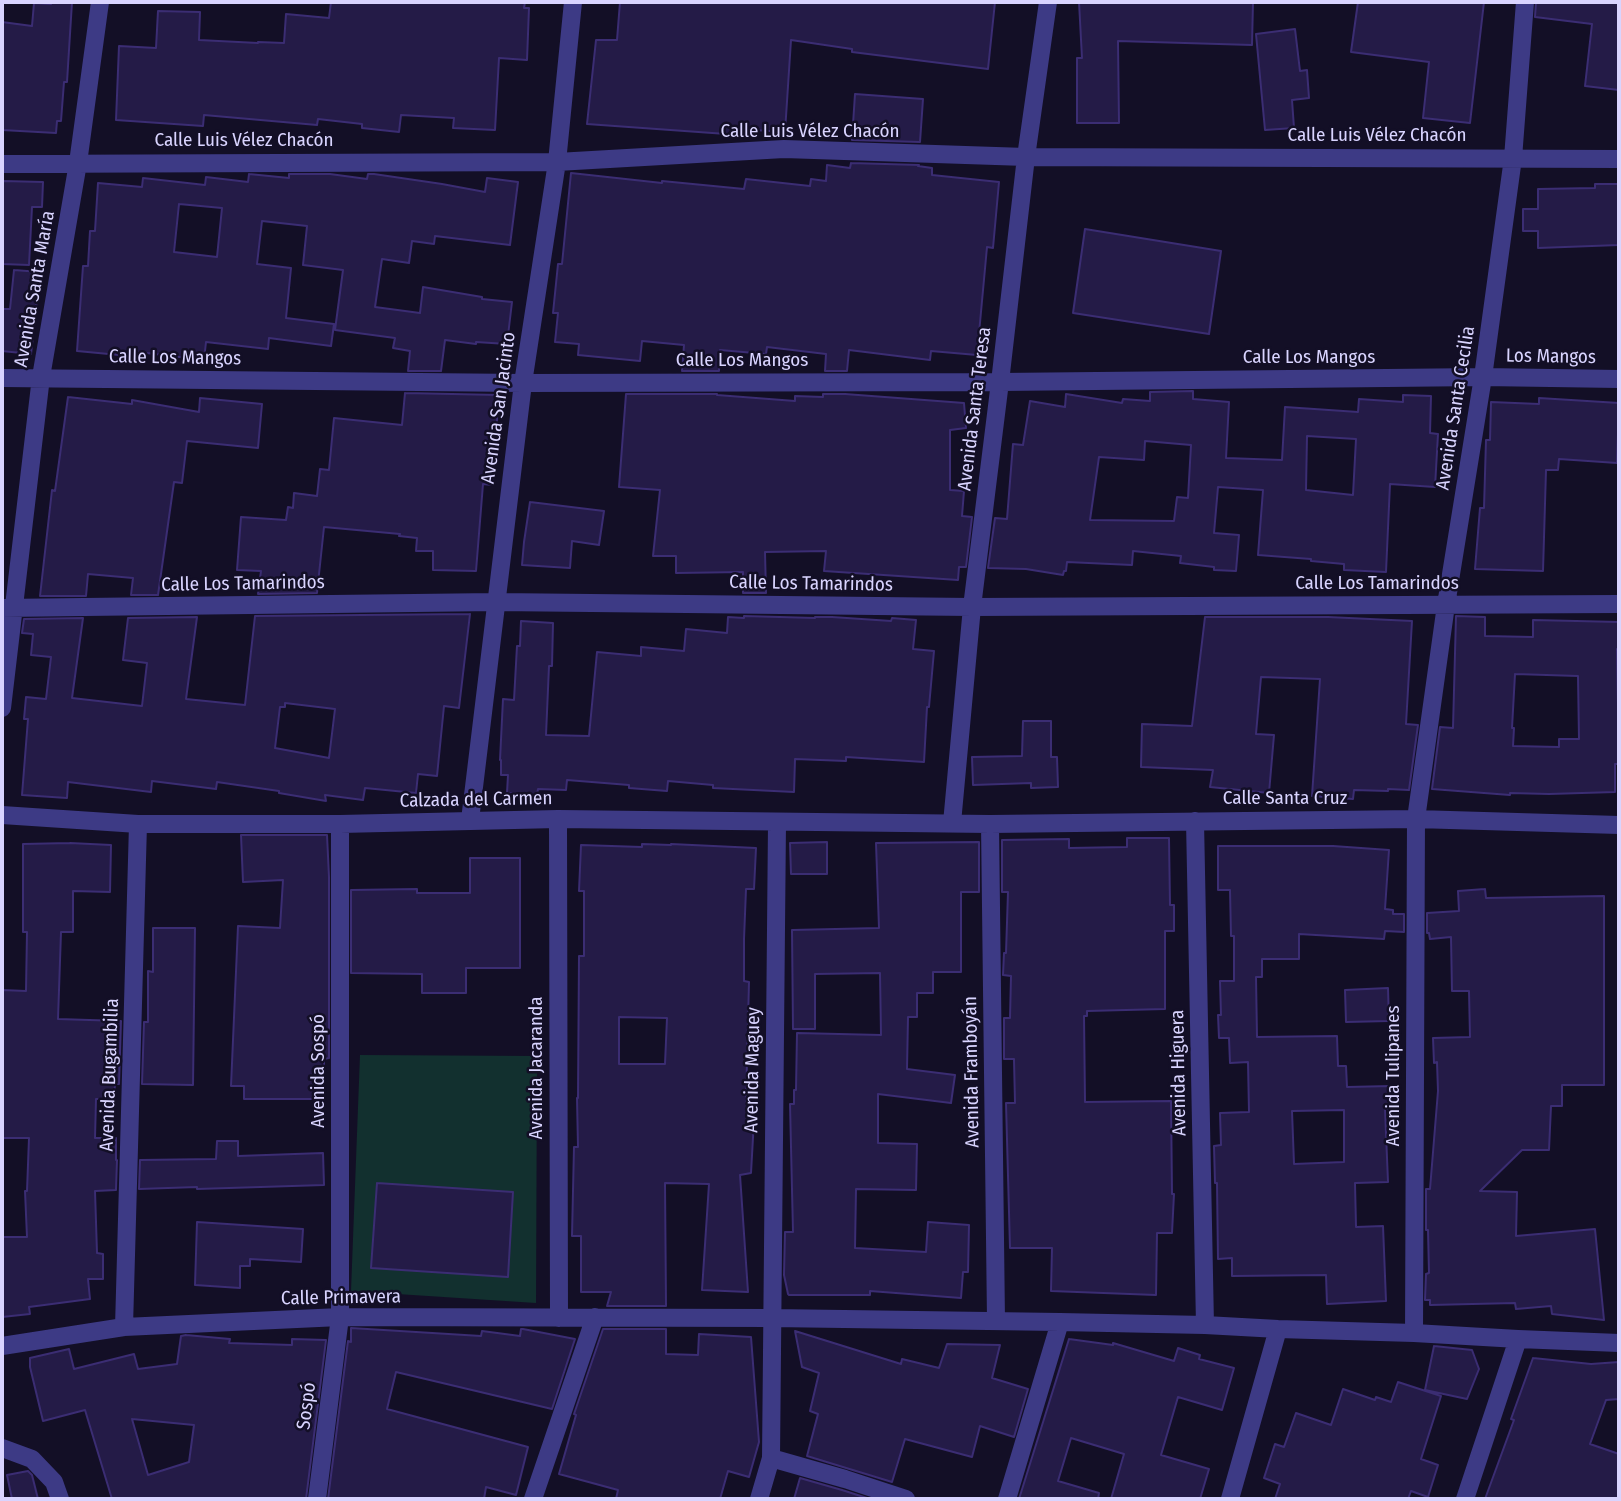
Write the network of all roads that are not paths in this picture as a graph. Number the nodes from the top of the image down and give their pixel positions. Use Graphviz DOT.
graph roads {
  1 [pos="100,2"];
  2 [pos="573,2"];
  3 [pos="1048,2"];
  4 [pos="1525,2"];
  5 [pos="1026,157"];
  6 [pos="1513,158"];
  7 [pos="1619,159"];
  8 [pos="557,162"];
  9 [pos="78,163"];
  10 [pos="2,164"];
  11 [pos="41,377"];
  12 [pos="1483,377"];
  13 [pos="2,378"];
  14 [pos="1619,379"];
  15 [pos="1000,382"];
  16 [pos="523,383"];
  17 [pos="496,602"];
  18 [pos="1619,604"];
  19 [pos="1446,605"];
  20 [pos="972,607"];
  21 [pos="8,608"];
  22 [pos="2,708"];
  23 [pos="2,816"];
  24 [pos="558,819"];
  25 [pos="1416,819"];
  26 [pos="470,820"];
  27 [pos="1195,821"];
  28 [pos="777,823"];
  29 [pos="952,823"];
  30 [pos="138,824"];
  31 [pos="340,824"];
  32 [pos="990,824"];
  33 [pos="1619,825"];
  34 [pos="340,1317"];
  35 [pos="595,1317"];
  36 [pos="559,1318"];
  37 [pos="772,1318"];
  38 [pos="996,1321"];
  39 [pos="1060,1322"];
  40 [pos="1205,1325"];
  41 [pos="124,1327"];
  42 [pos="1279,1329"];
  43 [pos="1414,1333"];
  44 [pos="1518,1339"];
  45 [pos="1619,1343"];
  46 [pos="2,1346"];
  47 [pos="2,1447"];
  48 [pos="771,1458"];
  49 [pos="60,1499"];
  50 [pos="317,1499"];
  51 [pos="533,1499"];
  52 [pos="758,1499"];
  53 [pos="906,1499"];
  54 [pos="1007,1499"];
  55 [pos="1230,1499"];
  56 [pos="1465,1499"];
  1 -- 9 [label="street, Avenida Santa María"];
  2 -- 8 [label="street, Avenida San Jacinto"];
  3 -- 5 [label="street, Avenida Santa Teresa"];
  4 -- 6 [label="street, Avenida Santa Cecilia"];
  5 -- 6 [label="street, Calle Luis Vélez Chacón"];
  5 -- 8 [label="street, Calle Luis Vélez Chacón"];
  5 -- 15 [label="street, Avenida Santa Teresa"];
  6 -- 7 [label="street, Calle Luis Vélez Chacón"];
  6 -- 12 [label="street, Avenida Santa Cecilia"];
  8 -- 9 [label="street, Calle Luis Vélez Chacón"];
  8 -- 16 [label="street, Avenida San Jacinto"];
  9 -- 10 [label="street, Calle Luis Vélez Chacón"];
  9 -- 11 [label="street, Avenida Santa María"];
  11 -- 13 [label="street, Calle Los Mangos"];
  11 -- 16 [label="street, Calle Los Mangos"];
  11 -- 21 [label="street, Avenida Santa María"];
  12 -- 14 [label="street, Los Mangos"];
  12 -- 15 [label="street, Calle Los Mangos"];
  12 -- 19 [label="street, Avenida Santa Cecilia"];
  15 -- 16 [label="street, Calle Los Mangos"];
  15 -- 20 [label="street, Avenida Santa Teresa"];
  16 -- 17 [label="street, Avenida San Jacinto"];
  17 -- 20 [label="street, Calle Los Tamarindos"];
  17 -- 21 [label="street, Calle Los Tamarindos"];
  17 -- 26 [label="street, Avenida San Jacinto"];
  18 -- 19 [label="street, Calle Los Tamarindos"];
  19 -- 20 [label="street, Calle Los Tamarindos"];
  19 -- 25 [label="street, Avenida Santa Cecilia"];
  20 -- 29 [label="street, Avenida Santa Teresa"];
  21 -- 22 [label="street, Avenida Santa María"];
  23 -- 30 [label="street, Calzada del Carmen"];
  24 -- 26 [label="street, Calzada del Carmen"];
  24 -- 28 [label="street, Calzada del Carmen"];
  24 -- 36 [label="street, Avenida Jacaranda"];
  25 -- 27 [label="street, Calle Santa Cruz"];
  25 -- 33 [label="street, Calle Santa Cruz"];
  25 -- 43 [label="street, Avenida Tulipanes"];
  26 -- 31 [label="street, Calzada del Carmen"];
  27 -- 32 [label="street, Calle Santa Cruz"];
  27 -- 40 [label="street, Avenida Higuera"];
  28 -- 29 [label="street, Calzada del Carmen"];
  28 -- 37 [label="street, Avenida Maguey"];
  29 -- 32 [label="street, Calle Santa Cruz"];
  30 -- 31 [label="street, Calzada del Carmen"];
  30 -- 41 [label="street, Avenida Bugambilia"];
  31 -- 34 [label="street, Avenida Sospó"];
  32 -- 38 [label="street, Avenida Framboyán"];
  34 -- 36 [label="street, Calle Primavera"];
  34 -- 41 [label="street, Calle Primavera"];
  34 -- 50 [label="street, Sospó"];
  35 -- 36 [label="street, Calle Primavera"];
  35 -- 37 [label="street, Calle Primavera"];
  35 -- 51 [label="street"];
  37 -- 38 [label="street, Calle Primavera"];
  37 -- 48 [label="street, Avenida Maguey"];
  38 -- 39 [label="street, Calle Primavera"];
  39 -- 40 [label="street, Calle Primavera"];
  39 -- 54 [label="street"];
  40 -- 42 [label="street, Calle Primavera"];
  41 -- 46 [label="street, Calle Primavera"];
  42 -- 43 [label="street, Calle Primavera"];
  42 -- 55 [label="street"];
  43 -- 44 [label="street, Calle Primavera"];
  44 -- 45 [label="street, Calle Primavera"];
  44 -- 56 [label="street"];
  47 -- 49 [label="street"];
  48 -- 52 [label="street, Avenida Maguey"];
  48 -- 53 [label="street"];
}
